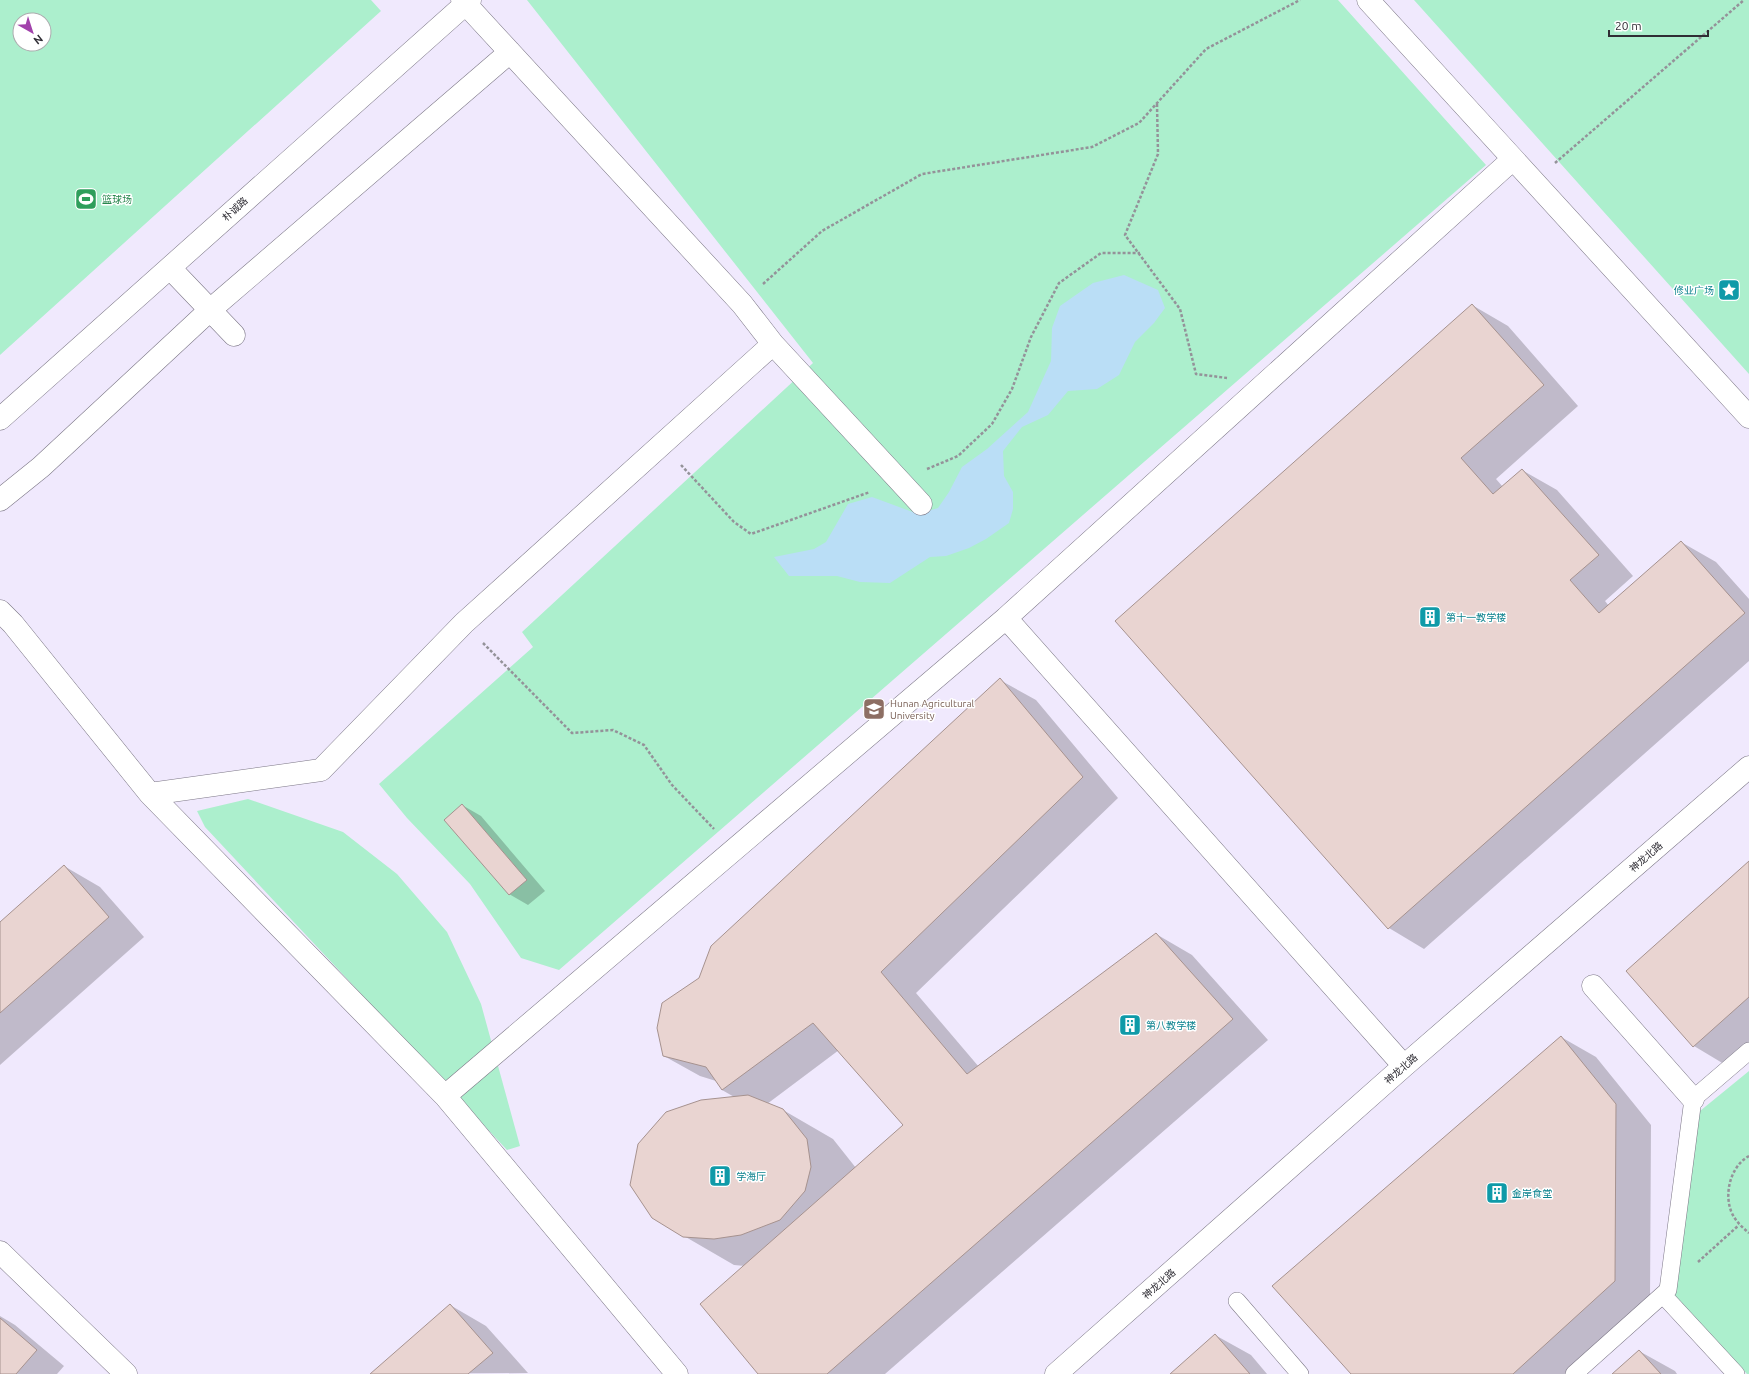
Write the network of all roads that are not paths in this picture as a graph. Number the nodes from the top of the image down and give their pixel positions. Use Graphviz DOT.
graph roads {
  1 [pos="1368,0"];
  2 [pos="466,1"];
  3 [pos="510,52"];
  4 [pos="1513,159"];
  5 [pos="170,268"];
  6 [pos="210,310"];
  7 [pos="234,335"];
  8 [pos="774,344"];
  9 [pos="1749,417"];
  10 [pos="0,419"];
  11 [pos="0,500"];
  12 [pos="921,504"];
  13 [pos="1006,618"];
  14 [pos="4,623"];
  15 [pos="1749,767"];
  16 [pos="150,794"];
  17 [pos="1592,986"];
  18 [pos="1749,1051"];
  19 [pos="1404,1066"];
  20 [pos="445,1096"];
  21 [pos="1692,1099"];
  22 [pos="0,1252"];
  23 [pos="1665,1292"];
  24 [pos="1237,1301"];
  25 [pos="126,1374"];
  26 [pos="677,1374"];
  27 [pos="1056,1374"];
  28 [pos="1300,1374"];
  29 [pos="1574,1374"];
  30 [pos="1736,1374"];
  1 -- 4 [label="street"];
  2 -- 3 [label="street"];
  2 -- 5 [label="street, 朴诚路"];
  3 -- 6 [label="street"];
  3 -- 8 [label="street"];
  4 -- 9 [label="street"];
  4 -- 13 [label="street"];
  5 -- 6 [label="street"];
  5 -- 10 [label="street, 朴诚路"];
  6 -- 7 [label="street"];
  6 -- 11 [label="street"];
  8 -- 12 [label="street"];
  8 -- 16 [label="street"];
  13 -- 19 [label="street"];
  13 -- 20 [label="street"];
  14 -- 16 [label="street"];
  15 -- 19 [label="street, 神龙北路"];
  16 -- 20 [label="street"];
  17 -- 21 [label="street"];
  18 -- 21 [label="lane"];
  19 -- 27 [label="street, 神龙北路"];
  20 -- 26 [label="street"];
  21 -- 23 [label="lane"];
  22 -- 25 [label="street"];
  23 -- 29 [label="lane"];
  23 -- 30 [label="lane"];
  24 -- 28 [label="lane"];
}
